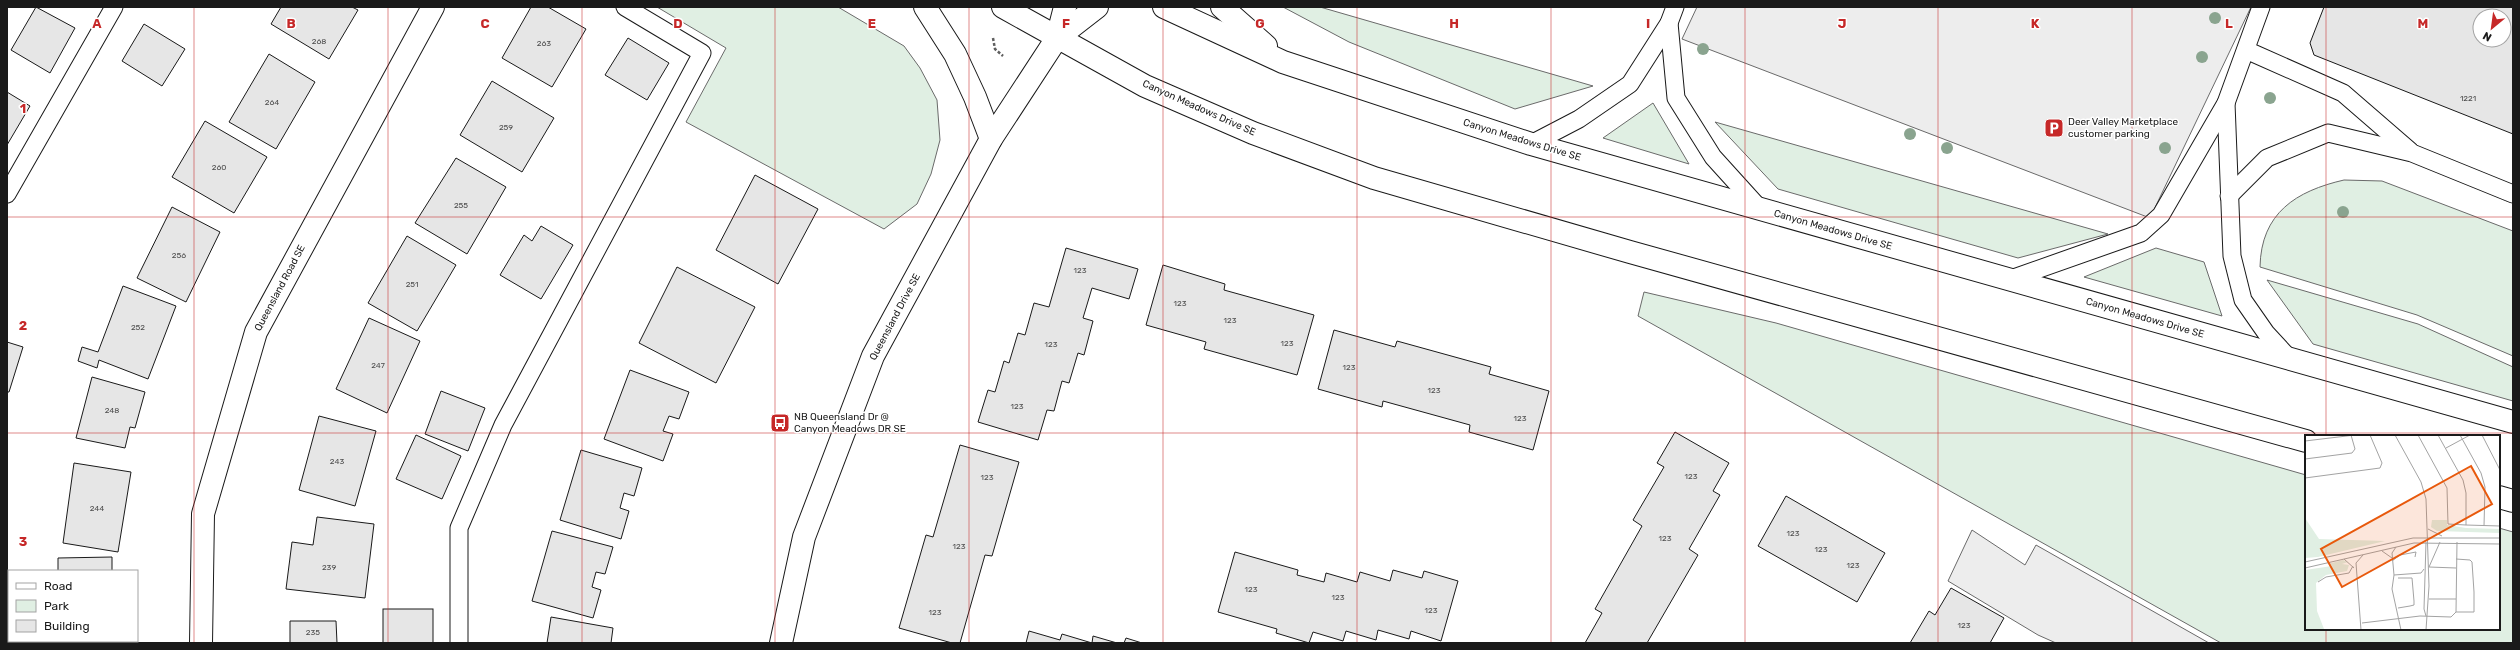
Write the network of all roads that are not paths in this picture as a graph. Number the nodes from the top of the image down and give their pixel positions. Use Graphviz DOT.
graph roads {
  1 [pos="114,7"];
  2 [pos="433,7"];
  3 [pos="625,7"];
  4 [pos="925,7"];
  5 [pos="1003,7"];
  6 [pos="1065,7"];
  7 [pos="1097,7"];
  8 [pos="1164,7"];
  9 [pos="1222,7"];
  10 [pos="1675,7"];
  11 [pos="2261,7"];
  12 [pos="1669,23"];
  13 [pos="1057,38"];
  14 [pos="2246,50"];
  15 [pos="1283,62"];
  16 [pos="2226,103"];
  17 [pos="991,139"];
  18 [pos="1531,144"];
  19 [pos="2412,153"];
  20 [pos="7,194"];
  21 [pos="2513,194"];
  22 [pos="2230,196"];
  23 [pos="1761,210"];
  24 [pos="2008,280"];
  25 [pos="2290,359"];
  26 [pos="2513,422"];
  27 [pos="2305,441"];
  28 [pos="2500,496"];
  29 [pos="2513,501"];
  30 [pos="201,643"];
  31 [pos="459,643"];
  32 [pos="782,643"];
  1 -- 20 [label="lane"];
  2 -- 30 [label="street, Queensland Road SE"];
  3 -- 31 [label="lane"];
  4 -- 17 [label="street"];
  5 -- 13 [label="street, Canyon Meadows Drive SE"];
  6 -- 13 [label="street"];
  7 -- 13 [label="street"];
  8 -- 15 [label="street, Canyon Meadows Drive SE"];
  9 -- 15 [label="street"];
  10 -- 12 [label="lane"];
  11 -- 14 [label="lane"];
  12 -- 18 [label="lane"];
  12 -- 23 [label="lane"];
  13 -- 17 [label="street, Queensland Drive SE"];
  13 -- 27 [label="street, Canyon Meadows Drive SE"];
  14 -- 16 [label="lane"];
  14 -- 19 [label="lane"];
  15 -- 18 [label="street, Canyon Meadows Drive SE"];
  16 -- 22 [label="lane"];
  16 -- 24 [label="lane"];
  17 -- 32 [label="street, Queensland Drive SE"];
  18 -- 23 [label="street, Canyon Meadows Drive SE"];
  19 -- 21 [label="lane"];
  19 -- 22 [label="lane"];
  22 -- 25 [label="lane"];
  23 -- 24 [label="street, Canyon Meadows Drive SE"];
  24 -- 25 [label="street, Canyon Meadows Drive SE"];
  25 -- 26 [label="street, Canyon Meadows Drive SE"];
  28 -- 29 [label="street"];
}
